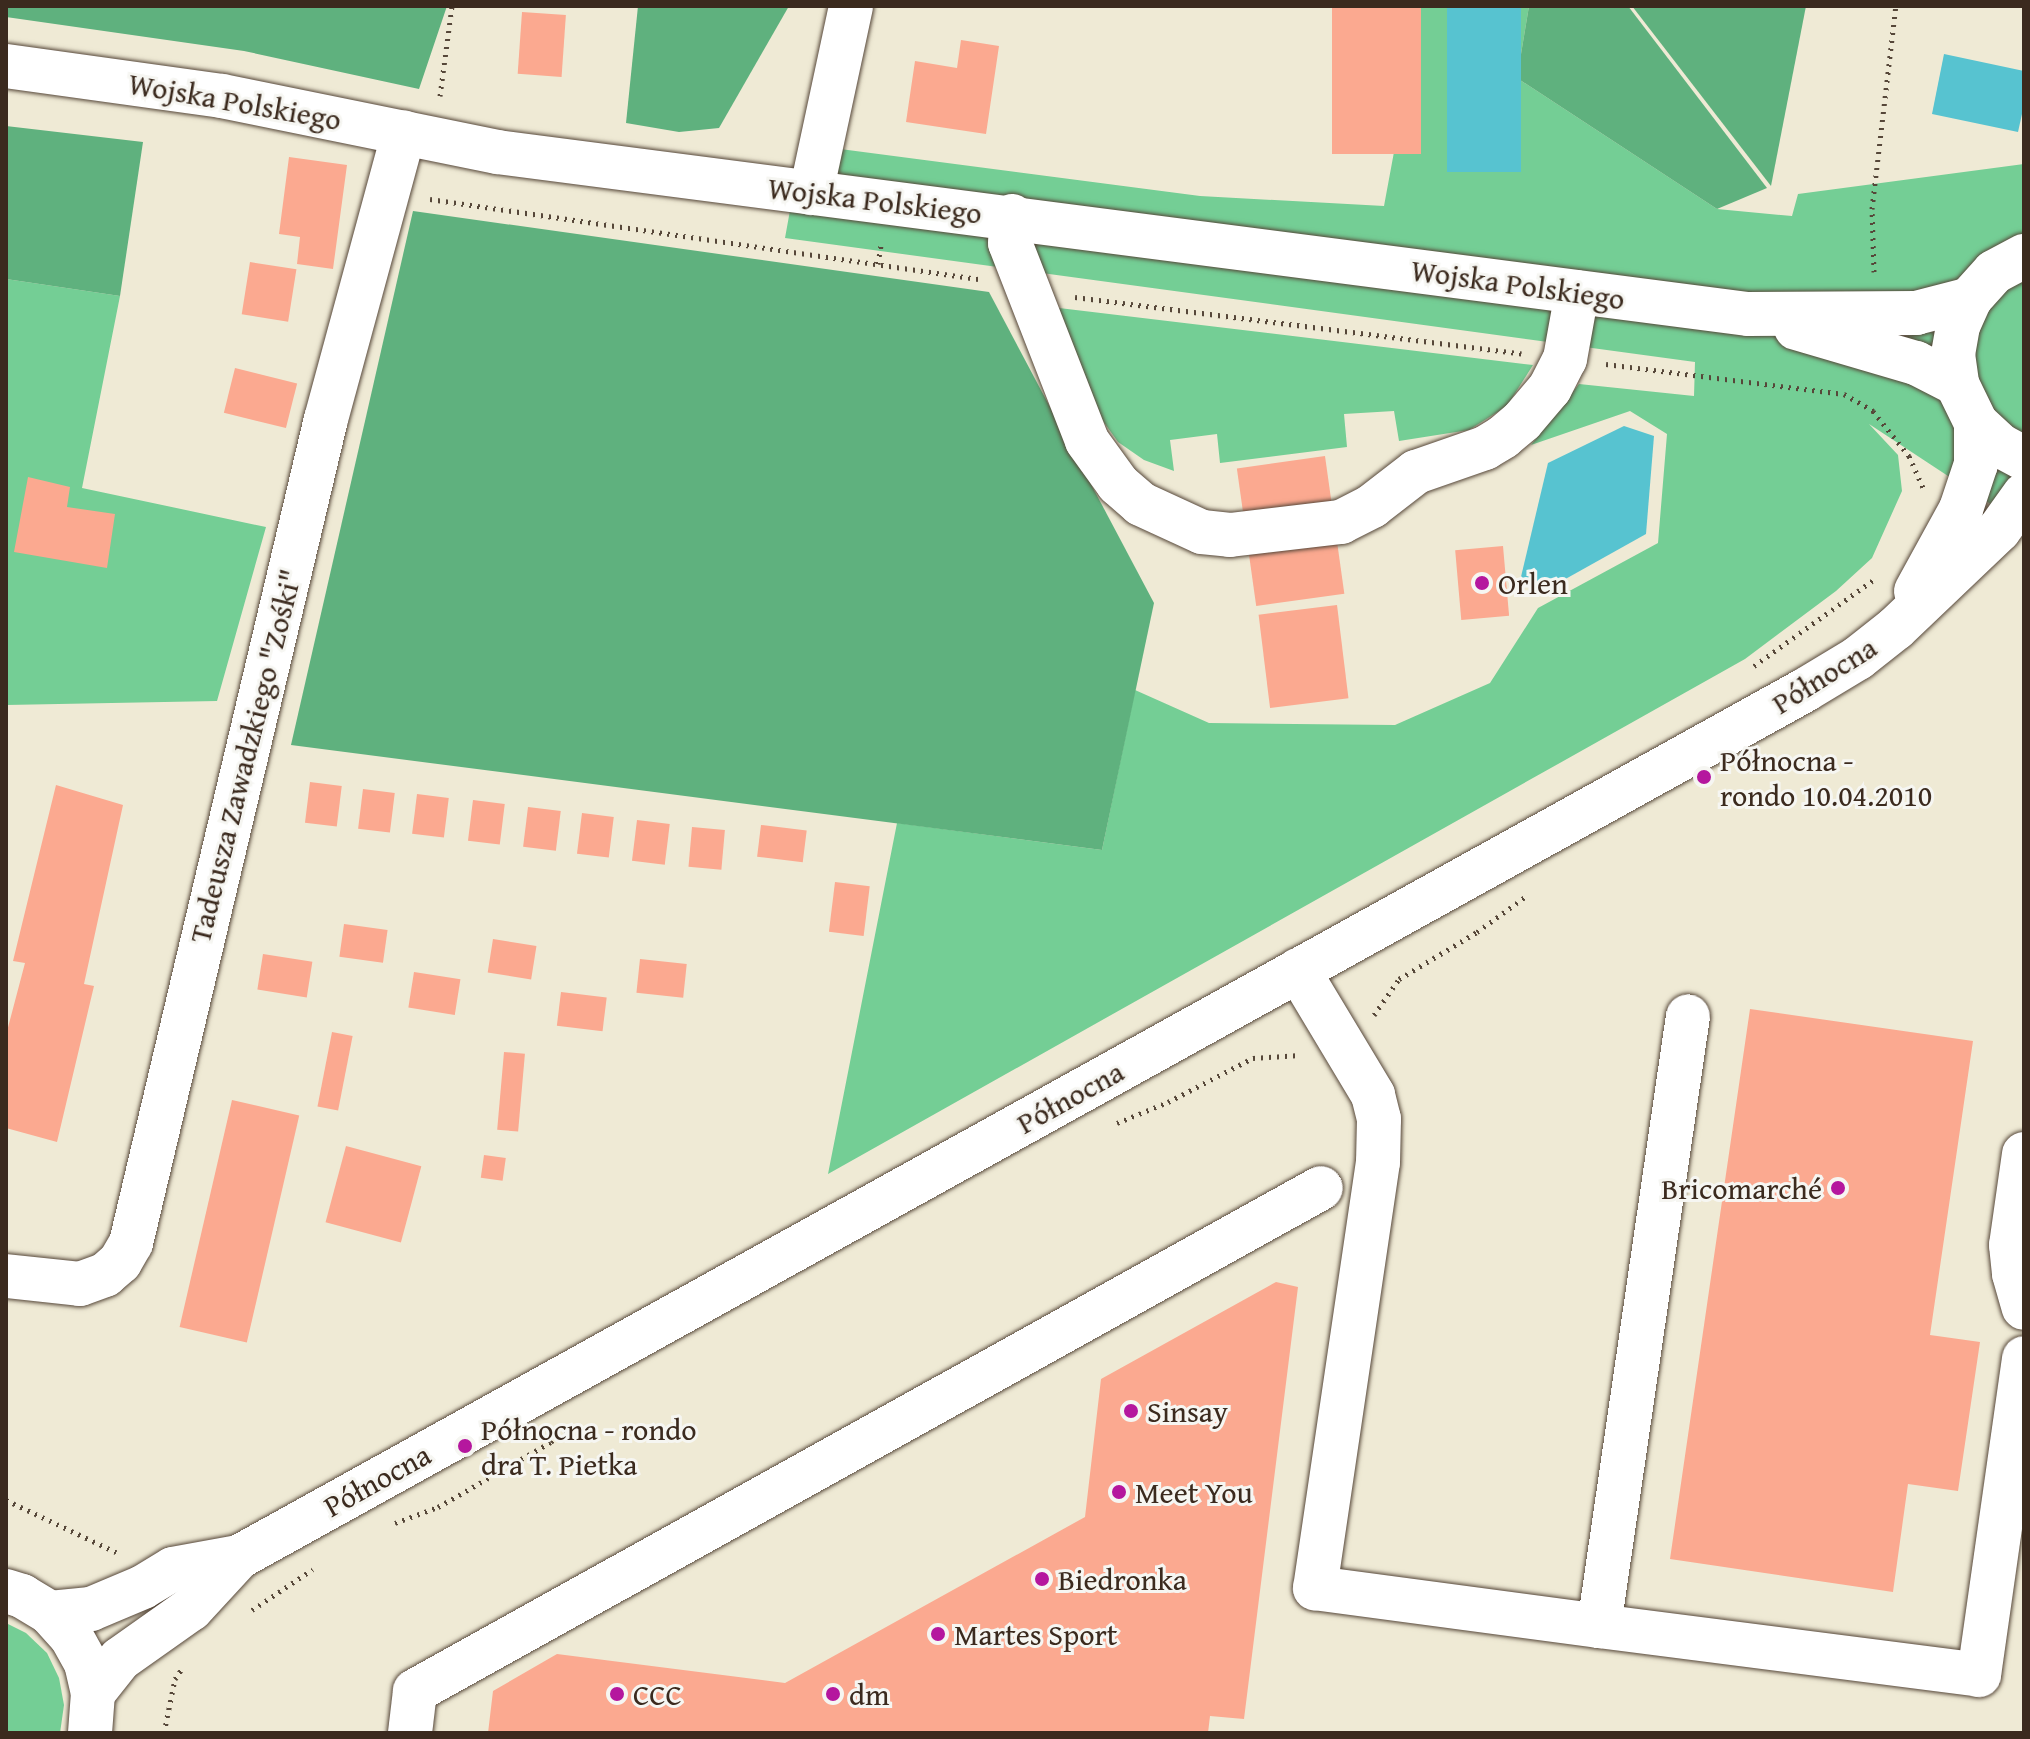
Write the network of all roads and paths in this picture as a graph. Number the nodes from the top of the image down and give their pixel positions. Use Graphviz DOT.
graph roads {
  1 [pos="452,6"];
  2 [pos="851,6"];
  3 [pos="1896,6"];
  4 [pos="6,66"];
  5 [pos="419,136"];
  6 [pos="388,193"];
  7 [pos="811,193"];
  8 [pos="1012,216"];
  9 [pos="2024,256"];
  10 [pos="1029,291"];
  11 [pos="1577,292"];
  12 [pos="1970,299"];
  13 [pos="1871,313"];
  14 [pos="1748,314"];
  15 [pos="1565,359"];
  16 [pos="1957,384"];
  17 [pos="1976,423"];
  18 [pos="2024,458"];
  19 [pos="2024,495"];
  20 [pos="1917,501"];
  21 [pos="1883,568"];
  22 [pos="1896,628"];
  23 [pos="1752,667"];
  24 [pos="1298,970"];
  25 [pos="1688,1016"];
  26 [pos="2024,1154"];
  27 [pos="1321,1188"];
  28 [pos="6,1276"];
  29 [pos="2024,1308"];
  30 [pos="2024,1358"];
  31 [pos="6,1500"];
  32 [pos="125,1557"];
  33 [pos="239,1557"];
  34 [pos="6,1591"];
  35 [pos="50,1613"];
  36 [pos="1599,1626"];
  37 [pos="189,1658"];
  38 [pos="91,1713"];
  39 [pos="164,1733"];
  40 [pos="410,1733"];
  1 -- 5 [label="path"];
  2 -- 7 [label="street"];
  3 -- 13 [label="path"];
  4 -- 5 [label="street, Wojska Polskiego"];
  5 -- 6 [label="street, Tadeusza Zawadzkiego \"Zośki\""];
  5 -- 7 [label="street, Wojska Polskiego"];
  6 -- 10 [label="path"];
  6 -- 28 [label="street, Tadeusza Zawadzkiego \"Zośki\""];
  7 -- 8 [label="street, Wojska Polskiego"];
  8 -- 10 [label="street"];
  8 -- 11 [label="street, Wojska Polskiego"];
  9 -- 12 [label="street"];
  10 -- 15 [label="path"];
  10 -- 15 [label="street"];
  11 -- 14 [label="street, Wojska Polskiego"];
  11 -- 15 [label="street"];
  12 -- 13 [label="street, Wojska Polskiego"];
  12 -- 16 [label="street"];
  13 -- 14 [label="street, Wojska Polskiego"];
  14 -- 16 [label="street, Wojska Polskiego"];
  15 -- 20 [label="path"];
  16 -- 17 [label="street"];
  17 -- 18 [label="street"];
  17 -- 22 [label="street"];
  19 -- 22 [label="street, Północna"];
  21 -- 23 [label="path"];
  22 -- 24 [label="street, Północna"];
  24 -- 33 [label="street, Północna"];
  24 -- 36 [label="street"];
  25 -- 36 [label="street"];
  26 -- 29 [label="street"];
  27 -- 40 [label="street"];
  30 -- 36 [label="street"];
  31 -- 32 [label="path"];
  33 -- 35 [label="street"];
  33 -- 38 [label="street"];
  34 -- 35 [label="street"];
  35 -- 38 [label="street"];
  37 -- 39 [label="path"];
}
